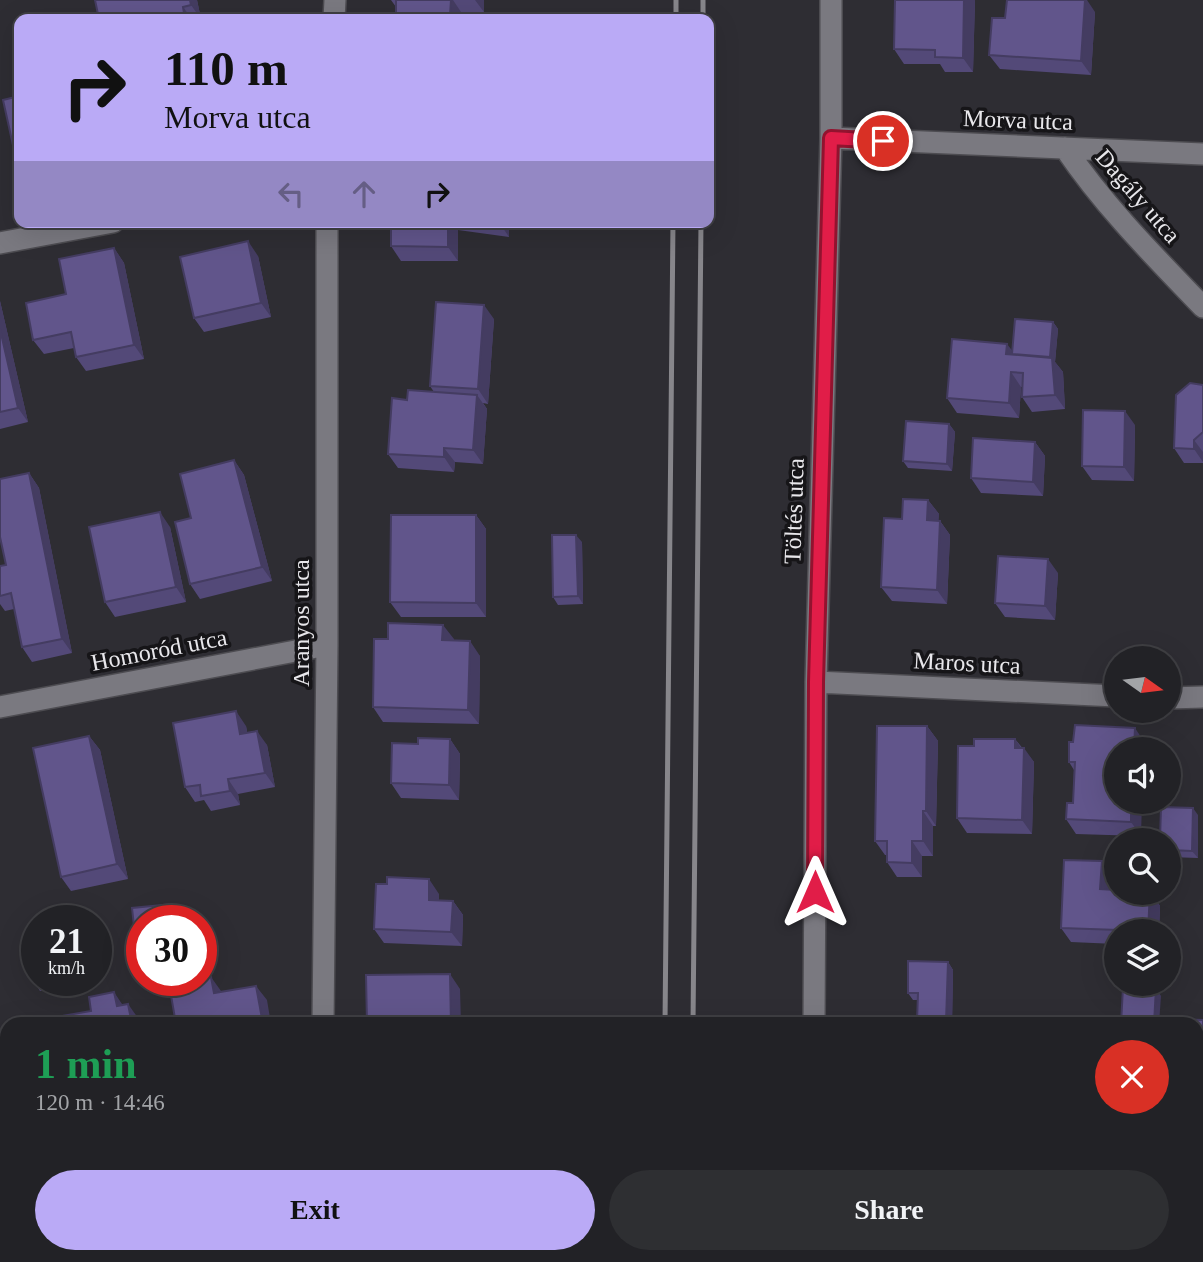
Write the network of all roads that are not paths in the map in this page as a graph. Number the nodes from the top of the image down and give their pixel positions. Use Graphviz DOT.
graph roads {
  1 [pos="831,0"];
  2 [pos="831,138"];
  3 [pos="1065,149"];
  4 [pos="1203,154"];
  5 [pos="81,228"];
  6 [pos="327,228"];
  7 [pos="0,243"];
  8 [pos="1203,307"];
  9 [pos="327,645"];
  10 [pos="816,682"];
  11 [pos="1104,695"];
  12 [pos="1203,697"];
  13 [pos="1181,698"];
  14 [pos="0,707"];
  15 [pos="323,1017"];
  16 [pos="814,1017"];
  1 -- 2 [label="street, Töltés utca"];
  2 -- 3 [label="street, Morva utca"];
  2 -- 10 [label="street, Töltés utca"];
  3 -- 4 [label="street, Morva utca"];
  3 -- 8 [label="street, Dagály utca"];
  5 -- 7 [label="street"];
  6 -- 9 [label="street, Aranyos utca"];
  9 -- 14 [label="street, Homoród utca"];
  9 -- 15 [label="street, Aranyos utca"];
  10 -- 11 [label="street, Maros utca"];
  10 -- 16 [label="street, Töltés utca"];
  12 -- 13 [label="street"];
}
